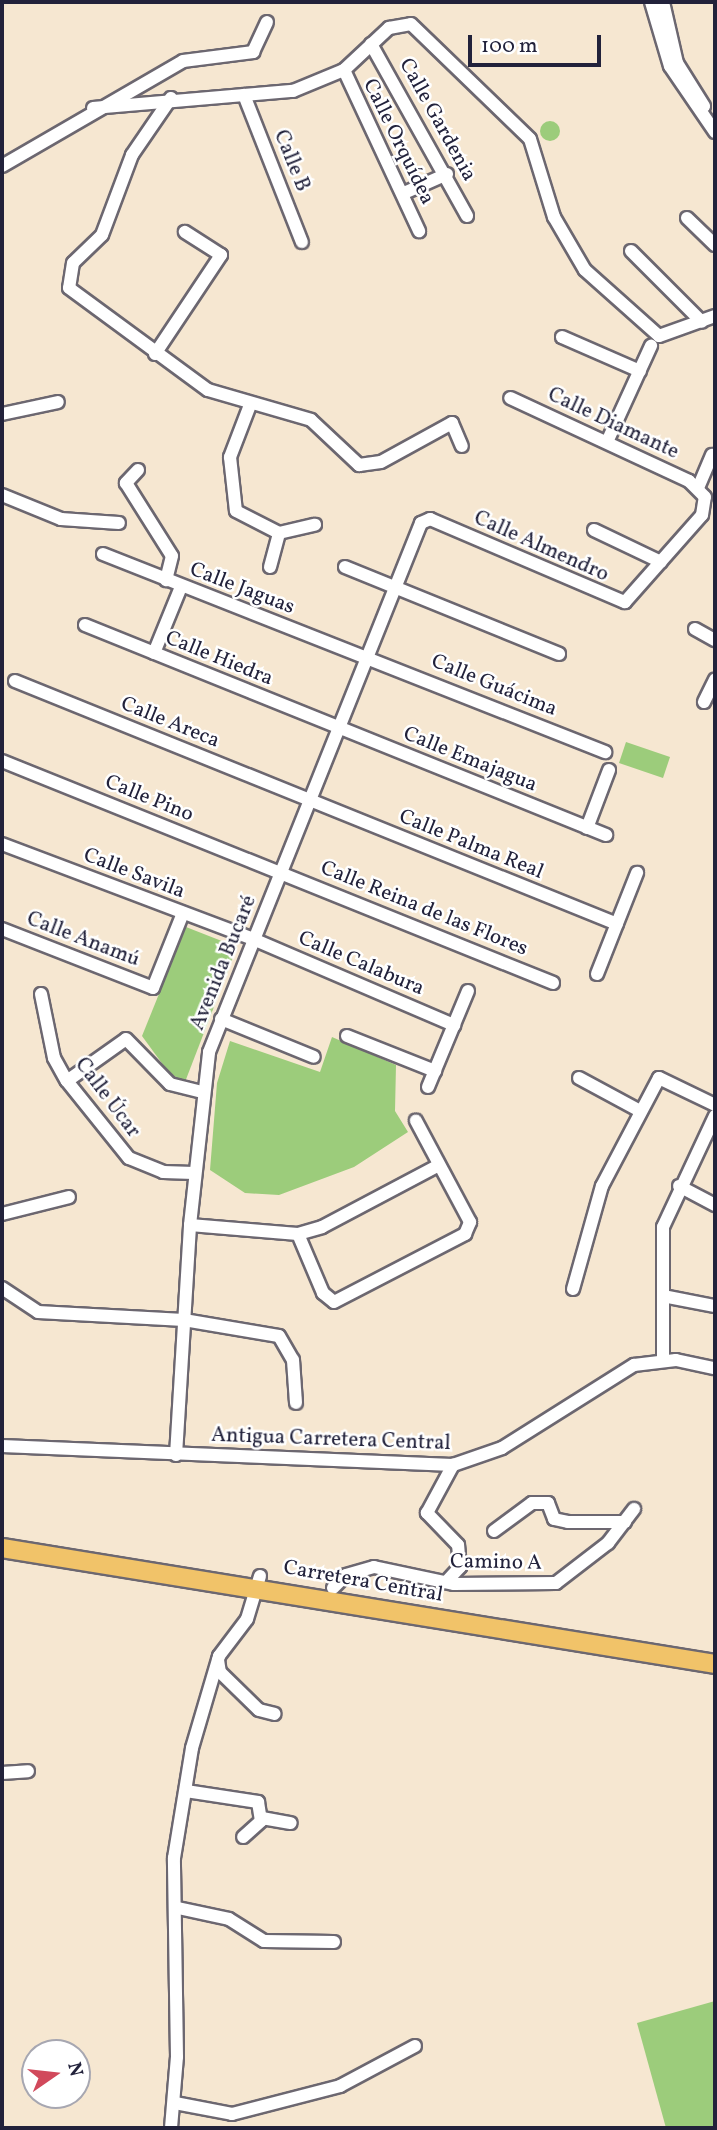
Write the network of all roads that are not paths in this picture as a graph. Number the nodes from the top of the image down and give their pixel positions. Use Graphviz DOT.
graph roads {
  1 [pos="652,2"];
  2 [pos="663,2"];
  3 [pos="267,22"];
  4 [pos="371,44"];
  5 [pos="344,70"];
  6 [pos="244,94"];
  7 [pos="171,98"];
  8 [pos="93,108"];
  9 [pos="715,120"];
  10 [pos="715,132"];
  11 [pos="2,166"];
  12 [pos="447,174"];
  13 [pos="404,192"];
  14 [pos="467,216"];
  15 [pos="687,218"];
  16 [pos="419,231"];
  17 [pos="185,232"];
  18 [pos="302,242"];
  19 [pos="715,246"];
  20 [pos="631,251"];
  21 [pos="715,316"];
  22 [pos="702,322"];
  23 [pos="562,337"];
  24 [pos="651,346"];
  25 [pos="155,354"];
  26 [pos="639,372"];
  27 [pos="510,398"];
  28 [pos="58,402"];
  29 [pos="250,405"];
  30 [pos="2,414"];
  31 [pos="607,442"];
  32 [pos="462,446"];
  33 [pos="712,455"];
  34 [pos="138,470"];
  35 [pos="700,490"];
  36 [pos="2,495"];
  37 [pos="430,519"];
  38 [pos="119,523"];
  39 [pos="315,525"];
  40 [pos="594,530"];
  41 [pos="279,534"];
  42 [pos="103,554"];
  43 [pos="661,562"];
  44 [pos="270,567"];
  45 [pos="345,567"];
  46 [pos="166,580"];
  47 [pos="397,586"];
  48 [pos="181,587"];
  49 [pos="85,625"];
  50 [pos="695,629"];
  51 [pos="715,640"];
  52 [pos="154,653"];
  53 [pos="559,654"];
  54 [pos="368,655"];
  55 [pos="715,679"];
  56 [pos="15,681"];
  57 [pos="704,702"];
  58 [pos="339,728"];
  59 [pos="605,752"];
  60 [pos="2,761"];
  61 [pos="609,770"];
  62 [pos="310,800"];
  63 [pos="587,828"];
  64 [pos="606,835"];
  65 [pos="2,844"];
  66 [pos="281,872"];
  67 [pos="637,873"];
  68 [pos="183,913"];
  69 [pos="617,924"];
  70 [pos="2,929"];
  71 [pos="253,939"];
  72 [pos="597,974"];
  73 [pos="553,983"];
  74 [pos="468,991"];
  75 [pos="41,993"];
  76 [pos="221,1019"];
  77 [pos="454,1025"];
  78 [pos="347,1036"];
  79 [pos="314,1057"];
  80 [pos="435,1071"];
  81 [pos="579,1078"];
  82 [pos="67,1081"];
  83 [pos="428,1087"];
  84 [pos="201,1092"];
  85 [pos="715,1105"];
  86 [pos="640,1111"];
  87 [pos="715,1116"];
  88 [pos="416,1121"];
  89 [pos="439,1165"];
  90 [pos="194,1173"];
  91 [pos="679,1186"];
  92 [pos="69,1197"];
  93 [pos="715,1205"];
  94 [pos="2,1214"];
  95 [pos="190,1225"];
  96 [pos="298,1234"];
  97 [pos="2,1288"];
  98 [pos="573,1289"];
  99 [pos="663,1296"];
  100 [pos="715,1306"];
  101 [pos="184,1320"];
  102 [pos="663,1359"];
  103 [pos="715,1368"];
  104 [pos="296,1403"];
  105 [pos="2,1446"];
  106 [pos="176,1455"];
  107 [pos="453,1465"];
  108 [pos="634,1509"];
  109 [pos="625,1522"];
  110 [pos="494,1531"];
  111 [pos="2,1536"];
  112 [pos="2,1548"];
  113 [pos="259,1581"];
  114 [pos="446,1582"];
  115 [pos="333,1588"];
  116 [pos="715,1652"];
  117 [pos="218,1660"];
  118 [pos="715,1664"];
  119 [pos="275,1714"];
  120 [pos="28,1771"];
  121 [pos="2,1773"];
  122 [pos="186,1791"];
  123 [pos="262,1818"];
  124 [pos="291,1823"];
  125 [pos="243,1837"];
  126 [pos="178,1908"];
  127 [pos="334,1942"];
  128 [pos="415,2046"];
  129 [pos="175,2103"];
  130 [pos="171,2128"];
  1 -- 10 [label="street"];
  2 -- 9 [label="street"];
  3 -- 8 [label="street"];
  4 -- 5 [label="street"];
  4 -- 12 [label="street, Calle Gardenia"];
  4 -- 22 [label="street"];
  5 -- 6 [label="street"];
  5 -- 13 [label="street, Calle Orquídea"];
  6 -- 7 [label="street"];
  6 -- 18 [label="street, Calle B"];
  7 -- 8 [label="street"];
  7 -- 25 [label="street"];
  8 -- 11 [label="street"];
  12 -- 13 [label="street"];
  12 -- 14 [label="street, Calle Gardenia"];
  13 -- 16 [label="street, Calle Orquídea"];
  15 -- 19 [label="street"];
  17 -- 25 [label="street"];
  20 -- 22 [label="street"];
  21 -- 22 [label="street"];
  23 -- 26 [label="street"];
  24 -- 26 [label="street"];
  25 -- 29 [label="street"];
  26 -- 31 [label="street"];
  27 -- 31 [label="street, Calle Diamante"];
  28 -- 30 [label="street"];
  29 -- 32 [label="street"];
  29 -- 41 [label="street"];
  31 -- 35 [label="street, Calle Diamante"];
  33 -- 35 [label="street"];
  34 -- 46 [label="street"];
  35 -- 43 [label="street"];
  36 -- 38 [label="street"];
  37 -- 43 [label="street, Calle Almendro"];
  37 -- 47 [label="street, Avenida Bucaré"];
  39 -- 41 [label="street"];
  40 -- 43 [label="street"];
  41 -- 44 [label="street"];
  42 -- 46 [label="street, Calle Jaguas"];
  45 -- 47 [label="street"];
  46 -- 48 [label="street, Calle Jaguas"];
  47 -- 53 [label="street"];
  47 -- 54 [label="street, Avenida Bucaré"];
  48 -- 52 [label="street"];
  48 -- 54 [label="street, Calle Jaguas"];
  49 -- 52 [label="street, Calle Hiedra"];
  50 -- 51 [label="street"];
  52 -- 58 [label="street, Calle Hiedra"];
  54 -- 58 [label="street, Avenida Bucaré"];
  54 -- 59 [label="street, Calle Guácima"];
  55 -- 57 [label="street"];
  56 -- 62 [label="street, Calle Areca"];
  58 -- 62 [label="street, Avenida Bucaré"];
  58 -- 63 [label="street, Calle Emajagua"];
  60 -- 66 [label="street, Calle Pino"];
  61 -- 63 [label="street"];
  62 -- 66 [label="street, Avenida Bucaré"];
  62 -- 69 [label="street, Calle Palma Real"];
  63 -- 64 [label="street, Calle Emajagua"];
  65 -- 68 [label="street, Calle Savila"];
  66 -- 71 [label="street, Avenida Bucaré"];
  66 -- 73 [label="street, Calle Reina de las Flores"];
  67 -- 69 [label="street"];
  68 -- 70 [label="street, Calle Anamú"];
  68 -- 71 [label="street, Calle Savila"];
  69 -- 72 [label="street"];
  71 -- 76 [label="street, Avenida Bucaré"];
  71 -- 77 [label="street, Calle Calabura"];
  74 -- 77 [label="street"];
  75 -- 82 [label="street, Calle Úcar"];
  76 -- 79 [label="street"];
  76 -- 84 [label="street, Avenida Bucaré"];
  77 -- 80 [label="street"];
  78 -- 80 [label="street"];
  80 -- 83 [label="street"];
  81 -- 86 [label="street"];
  82 -- 84 [label="street"];
  82 -- 90 [label="street, Calle Úcar"];
  84 -- 90 [label="street, Avenida Bucaré"];
  85 -- 86 [label="street"];
  86 -- 98 [label="street"];
  87 -- 91 [label="street"];
  88 -- 89 [label="street"];
  89 -- 96 [label="street"];
  89 -- 96 [label="street"];
  90 -- 95 [label="street, Avenida Bucaré"];
  91 -- 93 [label="street"];
  91 -- 99 [label="street"];
  92 -- 94 [label="street"];
  95 -- 96 [label="street"];
  95 -- 101 [label="street, Avenida Bucaré"];
  97 -- 101 [label="street"];
  99 -- 100 [label="street"];
  99 -- 102 [label="street"];
  101 -- 104 [label="street"];
  101 -- 106 [label="street, Avenida Bucaré"];
  102 -- 103 [label="street, Antigua Carretera Central"];
  102 -- 107 [label="street, Antigua Carretera Central"];
  105 -- 106 [label="street, Antigua Carretera Central"];
  106 -- 107 [label="street, Antigua Carretera Central"];
  107 -- 114 [label="street"];
  108 -- 109 [label="street, Camino A"];
  109 -- 110 [label="street"];
  109 -- 114 [label="street, Camino A"];
  111 -- 113 [label="highway, Carretera Central"];
  112 -- 113 [label="highway, Carretera Central"];
  113 -- 115 [label="highway, Carretera Central"];
  113 -- 117 [label="street"];
  113 -- 118 [label="highway, Carretera Central"];
  114 -- 115 [label="street, Camino A"];
  115 -- 116 [label="highway, Carretera Central"];
  117 -- 119 [label="street"];
  117 -- 122 [label="street"];
  120 -- 121 [label="street"];
  122 -- 123 [label="street"];
  122 -- 126 [label="street"];
  123 -- 124 [label="street"];
  123 -- 125 [label="street"];
  126 -- 127 [label="street"];
  126 -- 129 [label="street"];
  128 -- 129 [label="street"];
  129 -- 130 [label="street"];
}
